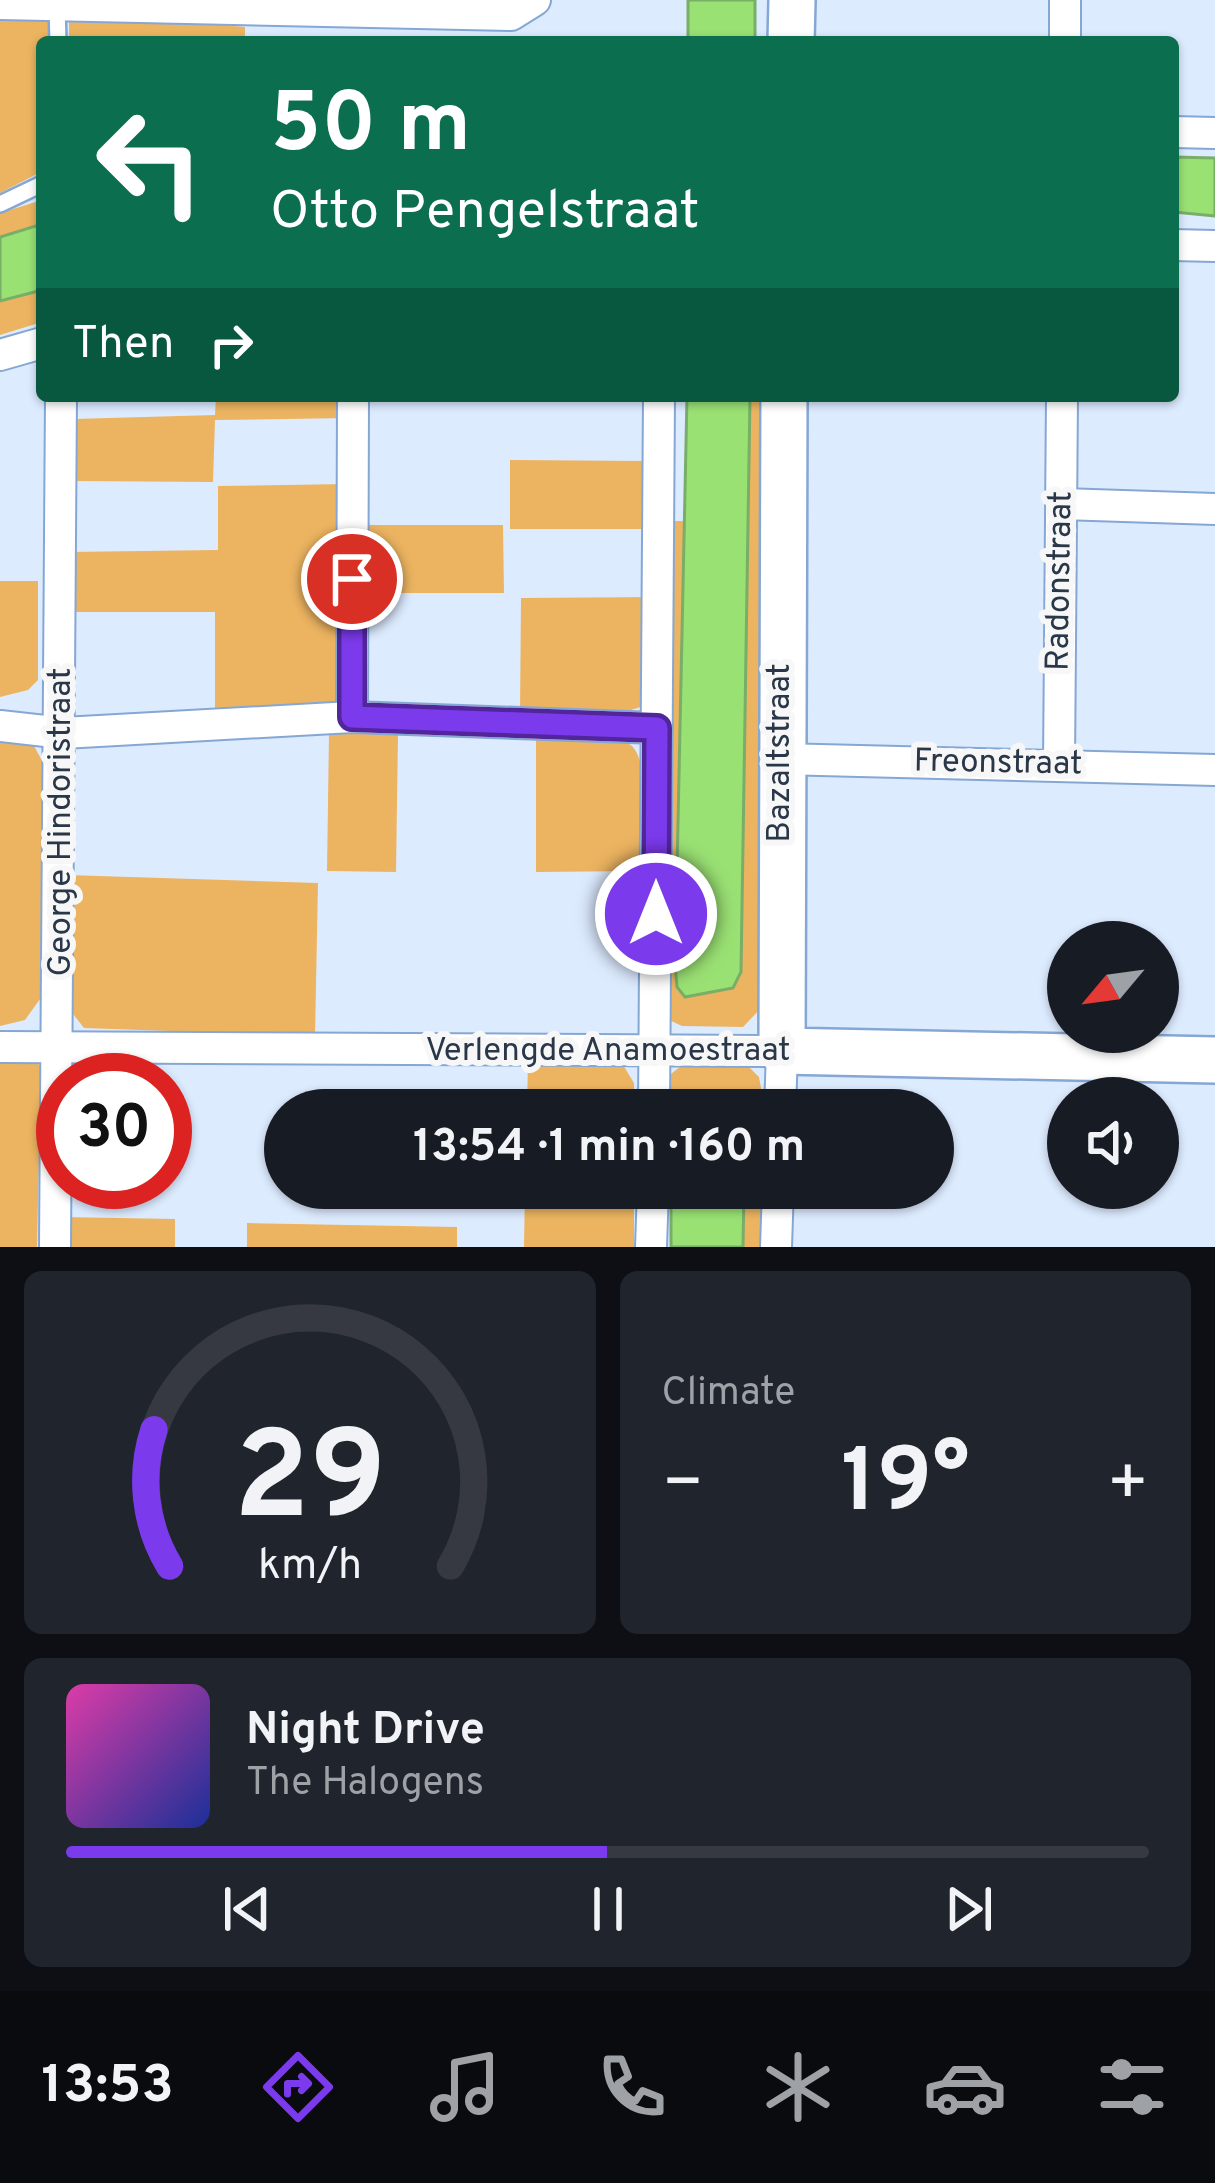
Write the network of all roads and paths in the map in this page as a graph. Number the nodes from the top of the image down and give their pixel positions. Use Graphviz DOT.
graph roads {
  1 [pos="791,0"];
  2 [pos="1065,0"];
  3 [pos="534,1"];
  4 [pos="57,3"];
  5 [pos="0,4"];
  6 [pos="58,36"];
  7 [pos="791,36"];
  8 [pos="1065,36"];
  9 [pos="1179,132"];
  10 [pos="1215,133"];
  11 [pos="36,187"];
  12 [pos="0,204"];
  13 [pos="1179,245"];
  14 [pos="1215,246"];
  15 [pos="36,345"];
  16 [pos="0,355"];
  17 [pos="62,402"];
  18 [pos="353,402"];
  19 [pos="659,402"];
  20 [pos="784,402"];
  21 [pos="1062,402"];
  22 [pos="1062,504"];
  23 [pos="1215,509"];
  24 [pos="352,717"];
  25 [pos="0,726"];
  26 [pos="657,728"];
  27 [pos="63,733"];
  28 [pos="780,759"];
  29 [pos="1059,766"];
  30 [pos="1215,770"];
  31 [pos="0,1047"];
  32 [pos="61,1049"];
  33 [pos="782,1051"];
  34 [pos="655,1054"];
  35 [pos="1215,1060"];
  36 [pos="654,1089"];
  37 [pos="781,1089"];
  38 [pos="652,1209"];
  39 [pos="777,1209"];
  40 [pos="55,1247"];
  41 [pos="651,1247"];
  42 [pos="776,1247"];
  1 -- 7 [label="street"];
  2 -- 8 [label="street"];
  3 -- 4 [label="street"];
  4 -- 5 [label="street"];
  4 -- 6 [label="lane"];
  9 -- 10 [label="street"];
  11 -- 12 [label="lane"];
  13 -- 14 [label="street"];
  15 -- 16 [label="street"];
  17 -- 27 [label="street, George Hindoristraat"];
  18 -- 24 [label="street"];
  19 -- 26 [label="street"];
  20 -- 28 [label="street, Bazaltstraat"];
  21 -- 22 [label="street, Radonstraat"];
  22 -- 23 [label="street"];
  22 -- 29 [label="street, Radonstraat"];
  24 -- 26 [label="street"];
  24 -- 27 [label="street"];
  25 -- 27 [label="street"];
  26 -- 34 [label="street"];
  27 -- 32 [label="street, George Hindoristraat"];
  28 -- 29 [label="street, Freonstraat"];
  28 -- 33 [label="street, Bazaltstraat"];
  29 -- 30 [label="street, Freonstraat"];
  31 -- 32 [label="street, Verlengde Anamoestraat"];
  32 -- 34 [label="street, Verlengde Anamoestraat"];
  32 -- 40 [label="street, George Hindoristraat"];
  33 -- 34 [label="street, Verlengde Anamoestraat"];
  33 -- 35 [label="street, Verlengde Anamoestraat"];
  33 -- 37 [label="street, Bazaltstraat"];
  34 -- 36 [label="street"];
  38 -- 41 [label="street"];
  39 -- 42 [label="street"];
}
